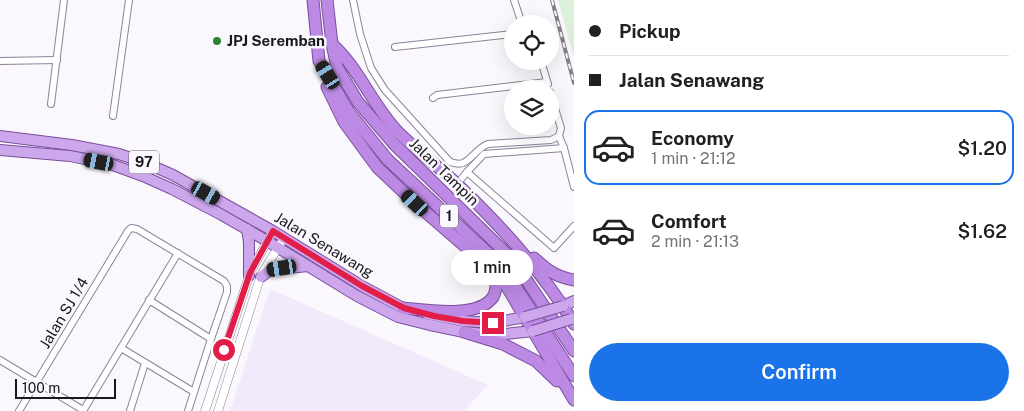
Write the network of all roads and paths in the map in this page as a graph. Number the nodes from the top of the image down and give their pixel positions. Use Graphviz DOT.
graph roads {
  1 [pos="64,0"];
  2 [pos="129,0"];
  3 [pos="312,0"];
  4 [pos="326,0"];
  5 [pos="353,0"];
  6 [pos="514,0"];
  7 [pos="519,15"];
  8 [pos="504,35"];
  9 [pos="332,44"];
  10 [pos="395,47"];
  11 [pos="57,60"];
  12 [pos="0,61"];
  13 [pos="319,61"];
  14 [pos="504,90"];
  15 [pos="433,98"];
  16 [pos="51,104"];
  17 [pos="114,116"];
  18 [pos="559,124"];
  19 [pos="0,136"];
  20 [pos="559,136"];
  21 [pos="564,148"];
  22 [pos="0,150"];
  23 [pos="467,172"];
  24 [pos="457,184"];
  25 [pos="574,187"];
  26 [pos="574,226"];
  27 [pos="247,229"];
  28 [pos="273,231"];
  29 [pos="284,238"];
  30 [pos="510,238"];
  31 [pos="268,241"];
  32 [pos="278,247"];
  33 [pos="178,253"];
  34 [pos="308,266"];
  35 [pos="497,274"];
  36 [pos="249,276"];
  37 [pos="260,277"];
  38 [pos="574,280"];
  39 [pos="149,300"];
  40 [pos="574,301"];
  41 [pos="562,306"];
  42 [pos="404,308"];
  43 [pos="525,316"];
  44 [pos="573,320"];
  45 [pos="533,331"];
  46 [pos="464,332"];
  47 [pos="210,339"];
  48 [pos="121,348"];
  49 [pos="574,351"];
  50 [pos="0,360"];
  51 [pos="145,363"];
  52 [pos="574,376"];
  53 [pos="36,382"];
  54 [pos="194,392"];
  55 [pos="571,395"];
  56 [pos="19,411"];
  57 [pos="83,411"];
  58 [pos="130,411"];
  59 [pos="188,411"];
  60 [pos="204,411"];
  61 [pos="218,411"];
  1 -- 11 [label="street"];
  2 -- 17 [label="street"];
  3 -- 13 [label="highway, Jalan Tampin / 1"];
  4 -- 9 [label="highway, Jalan Tampin / 1"];
  5 -- 20 [label="street"];
  6 -- 7 [label="street"];
  8 -- 10 [label="street"];
  9 -- 24 [label="highway"];
  9 -- 49 [label="highway, Jalan Tampin / 1"];
  11 -- 12 [label="street"];
  11 -- 16 [label="street"];
  13 -- 35 [label="highway"];
  13 -- 52 [label="highway, Jalan Tampin / 1"];
  14 -- 15 [label="street"];
  18 -- 20 [label="street"];
  19 -- 28 [label="main road, Jalan Senawang / 97"];
  20 -- 21 [label="street"];
  21 -- 23 [label="street"];
  21 -- 25 [label="street"];
  22 -- 27 [label="main road, Jalan Senawang / 97"];
  23 -- 24 [label="street"];
  23 -- 26 [label="street"];
  24 -- 30 [label="highway"];
  27 -- 31 [label="main road, Jalan Senawang / 97"];
  27 -- 36 [label="main road"];
  28 -- 29 [label="main road, Jalan Senawang / 97"];
  28 -- 31 [label="street"];
  29 -- 32 [label="street"];
  29 -- 42 [label="main road, Jalan Senawang / 97"];
  30 -- 38 [label="highway"];
  30 -- 41 [label="highway"];
  31 -- 32 [label="main road, Jalan Senawang / 97"];
  31 -- 36 [label="street"];
  32 -- 34 [label="main road, Jalan Senawang / 97"];
  32 -- 37 [label="street"];
  33 -- 39 [label="street"];
  33 -- 47 [label="street"];
  33 -- 53 [label="street, Jalan SJ 1/4"];
  34 -- 37 [label="main road"];
  34 -- 46 [label="main road, Jalan Senawang / 97"];
  35 -- 42 [label="highway"];
  35 -- 43 [label="highway"];
  36 -- 60 [label="street"];
  37 -- 61 [label="street"];
  39 -- 47 [label="street"];
  39 -- 48 [label="street"];
  40 -- 41 [label="main road, 97"];
  41 -- 43 [label="main road, 97, bridge"];
  41 -- 44 [label="highway"];
  42 -- 43 [label="main road, Jalan Senawang / 97"];
  43 -- 45 [label="highway"];
  44 -- 45 [label="main road, 97, bridge"];
  45 -- 46 [label="main road, Jalan Senawang / 97"];
  45 -- 55 [label="highway"];
  46 -- 55 [label="highway"];
  47 -- 54 [label="street"];
  48 -- 51 [label="street"];
  48 -- 57 [label="street"];
  50 -- 53 [label="street"];
  51 -- 54 [label="street"];
  51 -- 58 [label="street"];
  53 -- 56 [label="street, Jalan SJ 1/4"];
  53 -- 57 [label="street"];
  54 -- 59 [label="street"];
}
